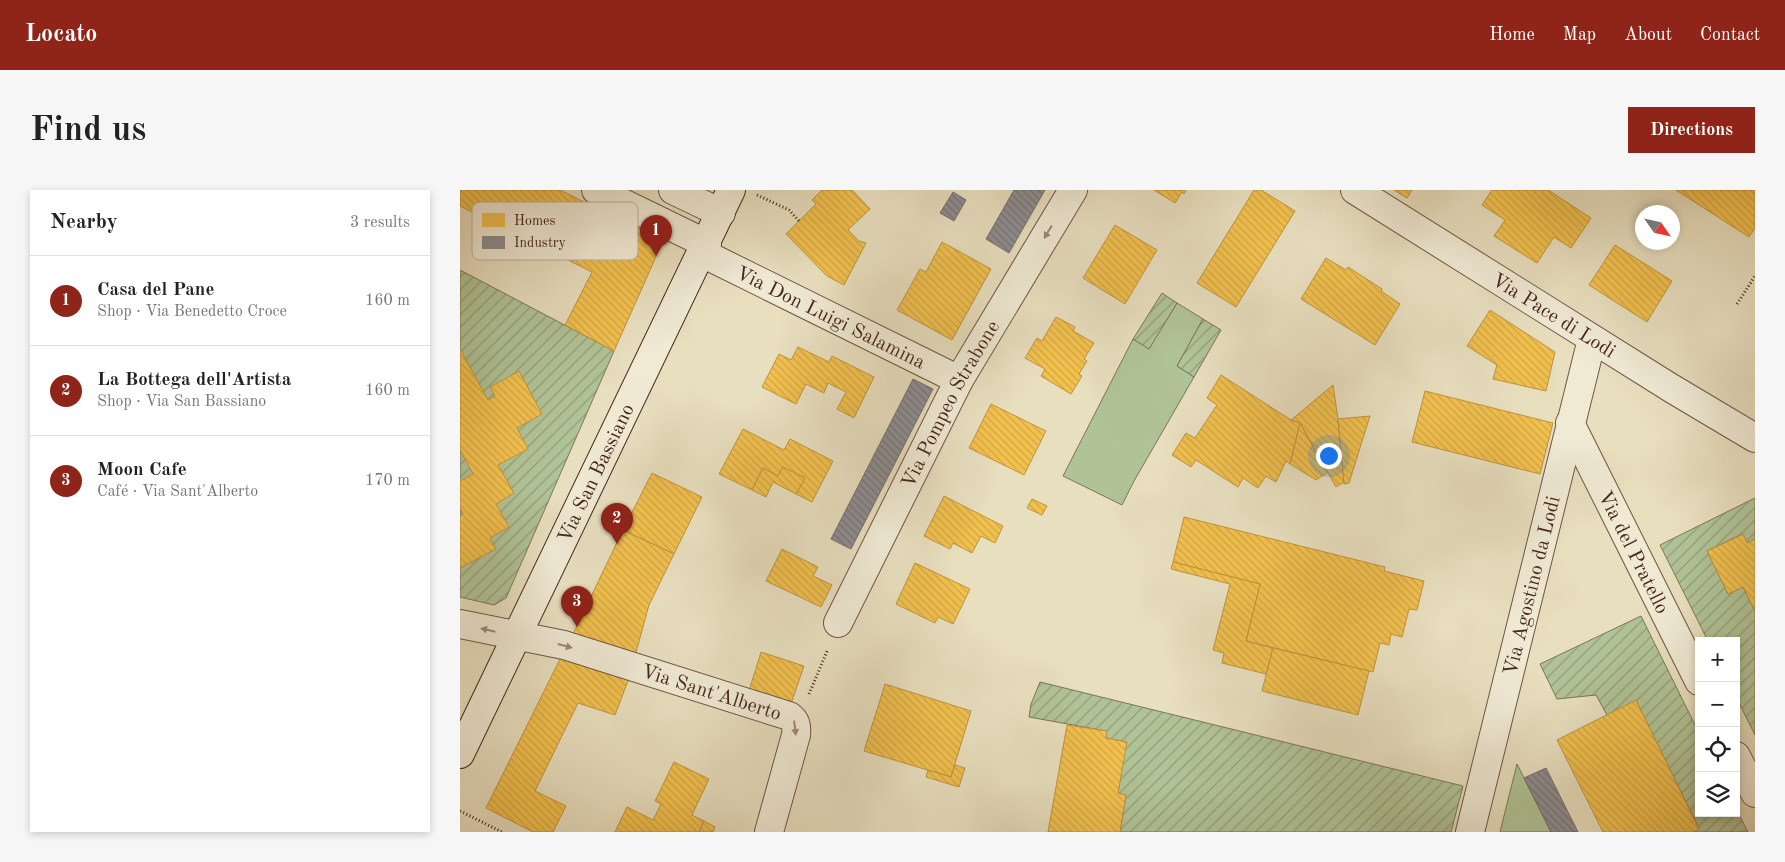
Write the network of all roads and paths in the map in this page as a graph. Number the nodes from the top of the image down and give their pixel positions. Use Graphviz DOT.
graph roads {
  1 [pos="596,190"];
  2 [pos="673,190"];
  3 [pos="1073,190"];
  4 [pos="1355,190"];
  5 [pos="735,199"];
  6 [pos="618,202"];
  7 [pos="638,213"];
  8 [pos="799,221"];
  9 [pos="704,248"];
  10 [pos="1755,276"];
  11 [pos="1738,304"];
  12 [pos="1592,338"];
  13 [pos="959,380"];
  14 [pos="1570,423"];
  15 [pos="1755,438"];
  16 [pos="460,624"];
  17 [pos="838,624"];
  18 [pos="517,637"];
  19 [pos="822,662"];
  20 [pos="1695,673"];
  21 [pos="808,698"];
  22 [pos="462,748"];
  23 [pos="1740,764"];
  24 [pos="1755,794"];
  25 [pos="460,811"];
  26 [pos="502,832"];
  27 [pos="769,832"];
  28 [pos="1470,832"];
  1 -- 6 [label="street, Via Don Luigi Salamina"];
  2 -- 5 [label="street"];
  3 -- 13 [label="street, Via Pompeo Strabone, one-way"];
  4 -- 12 [label="street, Via Pace di Lodi"];
  5 -- 8 [label="path"];
  5 -- 9 [label="street, Via San Bassiano"];
  7 -- 9 [label="street, Via Don Luigi Salamina"];
  9 -- 13 [label="street, Via Don Luigi Salamina"];
  9 -- 18 [label="street, Via San Bassiano"];
  10 -- 11 [label="path"];
  12 -- 14 [label="street, Via Agostino da Lodi"];
  12 -- 15 [label="street, Via Pace di Lodi"];
  13 -- 17 [label="street, Via Pompeo Strabone"];
  14 -- 20 [label="street, Via del Pratello"];
  14 -- 28 [label="street, Via Agostino da Lodi"];
  18 -- 16 [label="street, one-way"];
  18 -- 22 [label="street, Via San Bassiano"];
  18 -- 27 [label="street, Via Sant'Alberto, one-way"];
  19 -- 21 [label="path"];
  23 -- 24 [label="street"];
  25 -- 26 [label="path"];
}
